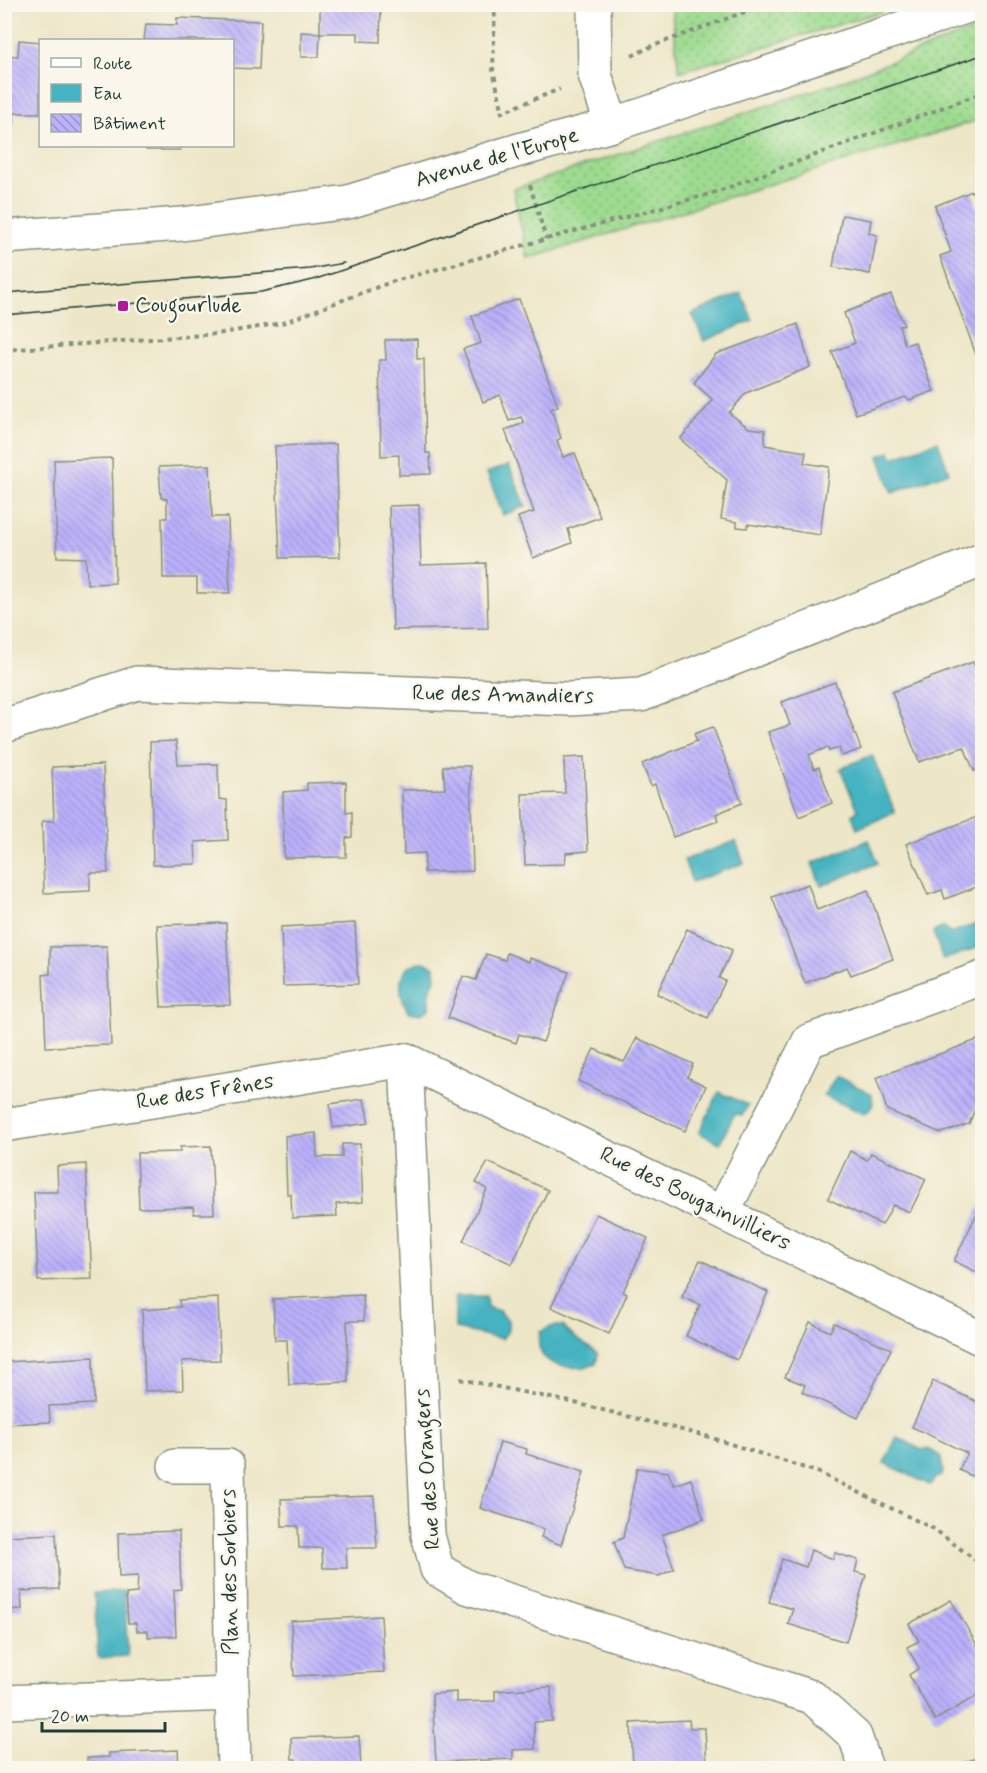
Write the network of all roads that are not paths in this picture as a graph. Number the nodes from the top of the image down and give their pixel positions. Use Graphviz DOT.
graph roads {
  1 [pos="594,4"];
  2 [pos="974,4"];
  3 [pos="612,125"];
  4 [pos="4,237"];
  5 [pos="982,560"];
  6 [pos="4,726"];
  7 [pos="982,978"];
  8 [pos="406,1060"];
  9 [pos="4,1125"];
  10 [pos="723,1212"];
  11 [pos="982,1339"];
  12 [pos="175,1466"];
  13 [pos="232,1694"];
  14 [pos="4,1702"];
  15 [pos="234,1768"];
  16 [pos="866,1768"];
  1 -- 3 [label="street"];
  2 -- 3 [label="street, Avenue de l'Europe"];
  3 -- 4 [label="street, Avenue de l'Europe"];
  5 -- 6 [label="street, Rue des Amandiers"];
  7 -- 10 [label="street"];
  8 -- 9 [label="street, Rue des Frênes"];
  8 -- 10 [label="street, Rue des Bougainvilliers"];
  8 -- 16 [label="street, Rue des Orangers"];
  10 -- 11 [label="street, Rue des Bougainvilliers"];
  12 -- 13 [label="street, Plan des Sorbiers"];
  13 -- 14 [label="street"];
  13 -- 15 [label="street"];
}
